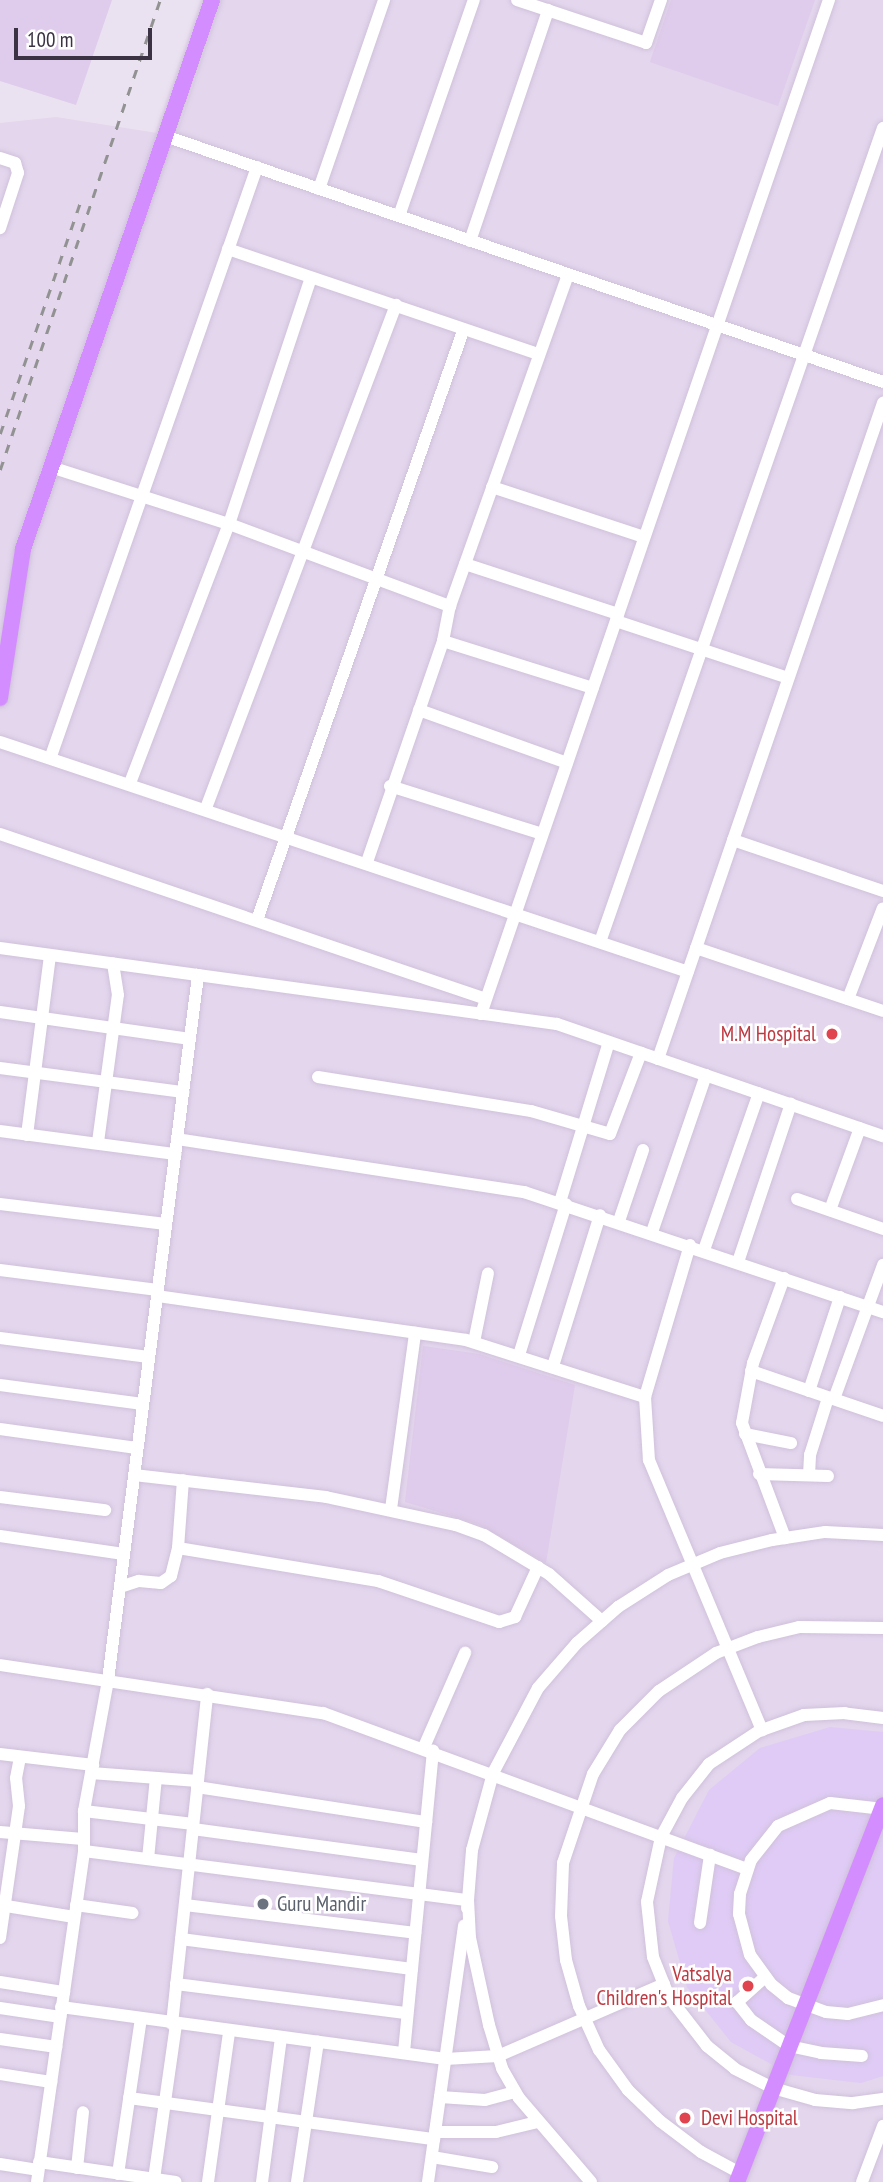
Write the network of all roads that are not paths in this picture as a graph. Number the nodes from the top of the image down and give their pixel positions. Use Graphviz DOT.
graph roads {
  1 [pos="212,0"];
  2 [pos="384,0"];
  3 [pos="474,0"];
  4 [pos="517,0"];
  5 [pos="661,0"];
  6 [pos="829,0"];
  7 [pos="548,10"];
  8 [pos="883,128"];
  9 [pos="165,136"];
  10 [pos="0,158"];
  11 [pos="257,167"];
  12 [pos="319,189"];
  13 [pos="3,211"];
  14 [pos="399,216"];
  15 [pos="0,228"];
  16 [pos="470,241"];
  17 [pos="228,249"];
  18 [pos="568,274"];
  19 [pos="311,278"];
  20 [pos="396,305"];
  21 [pos="717,325"];
  22 [pos="463,331"];
  23 [pos="539,354"];
  24 [pos="802,355"];
  25 [pos="883,382"];
  26 [pos="883,403"];
  27 [pos="51,467"];
  28 [pos="492,487"];
  29 [pos="141,499"];
  30 [pos="229,523"];
  31 [pos="644,537"];
  32 [pos="303,549"];
  33 [pos="465,564"];
  34 [pos="377,579"];
  35 [pos="450,606"];
  36 [pos="617,617"];
  37 [pos="443,641"];
  38 [pos="701,649"];
  39 [pos="789,678"];
  40 [pos="593,688"];
  41 [pos="0,698"];
  42 [pos="419,710"];
  43 [pos="0,742"];
  44 [pos="51,756"];
  45 [pos="567,763"];
  46 [pos="130,783"];
  47 [pos="390,786"];
  48 [pos="206,808"];
  49 [pos="0,834"];
  50 [pos="542,834"];
  51 [pos="287,835"];
  52 [pos="733,840"];
  53 [pos="367,862"];
  54 [pos="883,891"];
  55 [pos="883,908"];
  56 [pos="515,912"];
  57 [pos="257,920"];
  58 [pos="600,942"];
  59 [pos="0,948"];
  60 [pos="696,948"];
  61 [pos="50,956"];
  62 [pos="113,963"];
  63 [pos="688,972"];
  64 [pos="198,975"];
  65 [pos="486,999"];
  66 [pos="848,999"];
  67 [pos="883,1011"];
  68 [pos="0,1012"];
  69 [pos="481,1014"];
  70 [pos="44,1015"];
  71 [pos="113,1028"];
  72 [pos="190,1039"];
  73 [pos="609,1042"];
  74 [pos="640,1053"];
  75 [pos="658,1059"];
  76 [pos="0,1068"];
  77 [pos="34,1072"];
  78 [pos="706,1075"];
  79 [pos="318,1077"];
  80 [pos="105,1083"];
  81 [pos="183,1092"];
  82 [pos="759,1093"];
  83 [pos="791,1104"];
  84 [pos="583,1125"];
  85 [pos="860,1128"];
  86 [pos="0,1131"];
  87 [pos="27,1135"];
  88 [pos="883,1136"];
  89 [pos="177,1139"];
  90 [pos="98,1142"];
  91 [pos="643,1150"];
  92 [pos="175,1154"];
  93 [pos="796,1199"];
  94 [pos="0,1203"];
  95 [pos="563,1203"];
  96 [pos="830,1210"];
  97 [pos="600,1215"];
  98 [pos="619,1221"];
  99 [pos="166,1224"];
  100 [pos="883,1229"];
  101 [pos="652,1232"];
  102 [pos="690,1245"];
  103 [pos="704,1250"];
  104 [pos="738,1262"];
  105 [pos="883,1266"];
  106 [pos="0,1270"];
  107 [pos="488,1273"];
  108 [pos="784,1278"];
  109 [pos="157,1293"];
  110 [pos="840,1297"];
  111 [pos="868,1307"];
  112 [pos="883,1312"];
  113 [pos="415,1333"];
  114 [pos="0,1338"];
  115 [pos="474,1342"];
  116 [pos="519,1354"];
  117 [pos="149,1357"];
  118 [pos="553,1366"];
  119 [pos="751,1371"];
  120 [pos="0,1385"];
  121 [pos="809,1391"];
  122 [pos="645,1397"];
  123 [pos="831,1399"];
  124 [pos="143,1404"];
  125 [pos="883,1416"];
  126 [pos="0,1429"];
  127 [pos="745,1434"];
  128 [pos="791,1443"];
  129 [pos="137,1448"];
  130 [pos="759,1474"];
  131 [pos="134,1475"];
  132 [pos="809,1475"];
  133 [pos="828,1476"];
  134 [pos="183,1480"];
  135 [pos="0,1497"];
  136 [pos="391,1509"];
  137 [pos="106,1510"];
  138 [pos="883,1535"];
  139 [pos="0,1536"];
  140 [pos="785,1538"];
  141 [pos="178,1548"];
  142 [pos="124,1554"];
  143 [pos="690,1566"];
  144 [pos="538,1567"];
  145 [pos="120,1587"];
  146 [pos="602,1621"];
  147 [pos="883,1628"];
  148 [pos="727,1649"];
  149 [pos="465,1653"];
  150 [pos="0,1665"];
  151 [pos="108,1680"];
  152 [pos="207,1694"];
  153 [pos="883,1718"];
  154 [pos="762,1730"];
  155 [pos="428,1748"];
  156 [pos="0,1754"];
  157 [pos="19,1758"];
  158 [pos="92,1769"];
  159 [pos="493,1773"];
  160 [pos="156,1777"];
  161 [pos="197,1784"];
  162 [pos="580,1806"];
  163 [pos="84,1811"];
  164 [pos="883,1812"];
  165 [pos="152,1819"];
  166 [pos="426,1822"];
  167 [pos="193,1826"];
  168 [pos="0,1832"];
  169 [pos="15,1834"];
  170 [pos="661,1837"];
  171 [pos="83,1845"];
  172 [pos="710,1855"];
  173 [pos="148,1859"];
  174 [pos="422,1860"];
  175 [pos="189,1864"];
  176 [pos="747,1869"];
  177 [pos="419,1895"];
  178 [pos="468,1900"];
  179 [pos="3,1905"];
  180 [pos="184,1905"];
  181 [pos="75,1911"];
  182 [pos="132,1913"];
  183 [pos="700,1923"];
  184 [pos="415,1933"];
  185 [pos="0,1938"];
  186 [pos="181,1939"];
  187 [pos="412,1969"];
  188 [pos="765,1977"];
  189 [pos="0,1982"];
  190 [pos="176,1984"];
  191 [pos="664,1984"];
  192 [pos="64,1992"];
  193 [pos="883,2006"];
  194 [pos="0,2008"];
  195 [pos="808,2008"];
  196 [pos="61,2012"];
  197 [pos="407,2013"];
  198 [pos="584,2018"];
  199 [pos="141,2019"];
  200 [pos="174,2024"];
  201 [pos="229,2032"];
  202 [pos="281,2038"];
  203 [pos="0,2039"];
  204 [pos="318,2042"];
  205 [pos="793,2046"];
  206 [pos="56,2047"];
  207 [pos="404,2052"];
  208 [pos="498,2056"];
  209 [pos="862,2056"];
  210 [pos="445,2059"];
  211 [pos="0,2074"];
  212 [pos="51,2082"];
  213 [pos="776,2090"];
  214 [pos="515,2091"];
  215 [pos="440,2097"];
  216 [pos="129,2098"];
  217 [pos="883,2099"];
  218 [pos="165,2103"];
  219 [pos="218,2110"];
  220 [pos="83,2112"];
  221 [pos="271,2117"];
  222 [pos="306,2122"];
  223 [pos="537,2122"];
  224 [pos="883,2126"];
  225 [pos="435,2135"];
  226 [pos="432,2157"];
  227 [pos="0,2164"];
  228 [pos="492,2167"];
  229 [pos="77,2168"];
  230 [pos="38,2171"];
  231 [pos="118,2174"];
  232 [pos="154,2179"];
  233 [pos="740,2179"];
  234 [pos="176,2182"];
  235 [pos="208,2182"];
  236 [pos="262,2182"];
  237 [pos="297,2182"];
  238 [pos="428,2182"];
  239 [pos="591,2182"];
  240 [pos="862,2182"];
  1 -- 9 [label="main road"];
  2 -- 12 [label="street"];
  3 -- 14 [label="street"];
  4 -- 7 [label="street"];
  5 -- 7 [label="street"];
  6 -- 21 [label="street"];
  7 -- 16 [label="street"];
  8 -- 24 [label="street"];
  9 -- 11 [label="street"];
  9 -- 27 [label="main road"];
  10 -- 13 [label="street"];
  11 -- 12 [label="street"];
  11 -- 17 [label="street"];
  12 -- 14 [label="street"];
  13 -- 15 [label="street"];
  14 -- 16 [label="street"];
  16 -- 18 [label="street"];
  17 -- 19 [label="street"];
  17 -- 29 [label="street"];
  18 -- 21 [label="street"];
  18 -- 23 [label="street"];
  19 -- 20 [label="street"];
  19 -- 30 [label="street"];
  20 -- 22 [label="street"];
  20 -- 32 [label="street"];
  21 -- 24 [label="street"];
  21 -- 31 [label="street"];
  22 -- 23 [label="street"];
  22 -- 34 [label="street"];
  23 -- 28 [label="street"];
  24 -- 25 [label="street"];
  24 -- 38 [label="street"];
  26 -- 39 [label="street"];
  27 -- 29 [label="street"];
  27 -- 41 [label="main road"];
  28 -- 31 [label="street"];
  28 -- 33 [label="street"];
  29 -- 30 [label="street"];
  29 -- 44 [label="street"];
  30 -- 32 [label="street"];
  30 -- 46 [label="street"];
  31 -- 36 [label="street"];
  32 -- 34 [label="street"];
  32 -- 48 [label="street"];
  33 -- 35 [label="street"];
  33 -- 36 [label="street"];
  34 -- 35 [label="street"];
  34 -- 51 [label="street"];
  35 -- 37 [label="street"];
  36 -- 38 [label="street"];
  36 -- 40 [label="street"];
  37 -- 40 [label="street"];
  37 -- 42 [label="street"];
  38 -- 39 [label="street"];
  38 -- 58 [label="street"];
  39 -- 52 [label="street"];
  40 -- 45 [label="street"];
  42 -- 45 [label="street"];
  42 -- 47 [label="street"];
  43 -- 44 [label="street"];
  44 -- 46 [label="street"];
  45 -- 50 [label="street"];
  46 -- 48 [label="street"];
  47 -- 50 [label="street"];
  47 -- 53 [label="street"];
  48 -- 51 [label="street"];
  49 -- 57 [label="street"];
  50 -- 56 [label="street"];
  51 -- 53 [label="street"];
  51 -- 57 [label="street"];
  52 -- 54 [label="street"];
  52 -- 60 [label="street"];
  53 -- 56 [label="street"];
  55 -- 66 [label="street"];
  56 -- 58 [label="street"];
  56 -- 65 [label="street"];
  57 -- 65 [label="street"];
  58 -- 63 [label="street"];
  59 -- 61 [label="street"];
  60 -- 63 [label="street"];
  60 -- 66 [label="street"];
  61 -- 62 [label="street"];
  61 -- 70 [label="street"];
  62 -- 64 [label="street"];
  62 -- 71 [label="street"];
  63 -- 75 [label="street"];
  64 -- 69 [label="street"];
  64 -- 72 [label="street"];
  65 -- 69 [label="street"];
  66 -- 67 [label="street"];
  68 -- 70 [label="street"];
  69 -- 73 [label="street"];
  70 -- 71 [label="street"];
  70 -- 77 [label="street"];
  71 -- 72 [label="street"];
  71 -- 80 [label="street"];
  72 -- 81 [label="street"];
  73 -- 74 [label="street"];
  73 -- 84 [label="street"];
  74 -- 75 [label="street"];
  74 -- 84 [label="street"];
  75 -- 78 [label="street"];
  76 -- 77 [label="street"];
  77 -- 80 [label="street"];
  77 -- 87 [label="street"];
  78 -- 82 [label="street"];
  78 -- 101 [label="street"];
  79 -- 84 [label="street"];
  80 -- 81 [label="street"];
  80 -- 90 [label="street"];
  81 -- 89 [label="street"];
  82 -- 83 [label="street"];
  82 -- 103 [label="street"];
  83 -- 85 [label="street"];
  83 -- 104 [label="street"];
  84 -- 95 [label="street"];
  85 -- 88 [label="street"];
  85 -- 96 [label="street"];
  86 -- 87 [label="street"];
  87 -- 90 [label="street"];
  89 -- 92 [label="street"];
  89 -- 95 [label="street"];
  90 -- 92 [label="street"];
  91 -- 98 [label="street"];
  92 -- 99 [label="street"];
  93 -- 96 [label="street"];
  94 -- 99 [label="street"];
  95 -- 97 [label="street"];
  95 -- 116 [label="street"];
  96 -- 100 [label="street"];
  97 -- 98 [label="street"];
  97 -- 118 [label="street"];
  98 -- 101 [label="street"];
  99 -- 109 [label="street"];
  101 -- 102 [label="street"];
  102 -- 103 [label="street"];
  102 -- 122 [label="street"];
  103 -- 104 [label="street"];
  104 -- 108 [label="street"];
  105 -- 111 [label="street"];
  106 -- 109 [label="street"];
  107 -- 115 [label="street"];
  108 -- 110 [label="street"];
  108 -- 119 [label="street"];
  109 -- 113 [label="street"];
  109 -- 117 [label="street"];
  110 -- 111 [label="street"];
  110 -- 121 [label="street"];
  111 -- 112 [label="street"];
  111 -- 123 [label="street"];
  113 -- 115 [label="street"];
  113 -- 136 [label="street"];
  114 -- 117 [label="street"];
  115 -- 116 [label="street"];
  116 -- 118 [label="street"];
  117 -- 124 [label="street"];
  118 -- 122 [label="street"];
  119 -- 121 [label="street"];
  119 -- 127 [label="street"];
  120 -- 124 [label="street"];
  121 -- 123 [label="street"];
  122 -- 143 [label="street"];
  123 -- 125 [label="street"];
  123 -- 132 [label="street"];
  124 -- 129 [label="street"];
  126 -- 129 [label="street"];
  127 -- 128 [label="street"];
  127 -- 130 [label="street"];
  129 -- 131 [label="street"];
  130 -- 132 [label="street"];
  130 -- 140 [label="street"];
  131 -- 134 [label="street"];
  131 -- 142 [label="street"];
  132 -- 133 [label="street"];
  134 -- 136 [label="street"];
  134 -- 141 [label="street"];
  135 -- 137 [label="street"];
  136 -- 144 [label="street"];
  138 -- 140 [label="street"];
  139 -- 142 [label="street"];
  140 -- 143 [label="street"];
  141 -- 144 [label="street"];
  141 -- 145 [label="street"];
  142 -- 145 [label="street"];
  143 -- 146 [label="street"];
  143 -- 148 [label="street"];
  144 -- 146 [label="street"];
  145 -- 151 [label="street"];
  146 -- 159 [label="street"];
  147 -- 148 [label="street"];
  148 -- 154 [label="street"];
  148 -- 162 [label="street"];
  149 -- 155 [label="street"];
  150 -- 151 [label="street"];
  151 -- 152 [label="street"];
  151 -- 158 [label="street"];
  152 -- 155 [label="street"];
  152 -- 161 [label="street"];
  153 -- 154 [label="street"];
  154 -- 170 [label="street"];
  155 -- 159 [label="street"];
  155 -- 166 [label="street"];
  156 -- 157 [label="street"];
  157 -- 158 [label="street"];
  157 -- 169 [label="street"];
  158 -- 160 [label="street"];
  158 -- 163 [label="street"];
  159 -- 162 [label="street"];
  159 -- 178 [label="street"];
  160 -- 161 [label="street"];
  160 -- 165 [label="street"];
  161 -- 166 [label="street"];
  161 -- 167 [label="street"];
  162 -- 170 [label="street"];
  162 -- 198 [label="street"];
  163 -- 165 [label="street"];
  163 -- 171 [label="street"];
  164 -- 176 [label="street"];
  164 -- 195 [label="main road"];
  165 -- 167 [label="street"];
  165 -- 173 [label="street"];
  166 -- 174 [label="street"];
  167 -- 174 [label="street"];
  167 -- 175 [label="street"];
  168 -- 169 [label="street"];
  169 -- 171 [label="street"];
  169 -- 179 [label="street"];
  170 -- 172 [label="street"];
  170 -- 191 [label="street"];
  171 -- 173 [label="street"];
  171 -- 181 [label="street"];
  172 -- 176 [label="street"];
  172 -- 183 [label="street"];
  173 -- 175 [label="street"];
  174 -- 177 [label="street"];
  175 -- 177 [label="street"];
  175 -- 180 [label="street"];
  176 -- 188 [label="street"];
  177 -- 178 [label="street"];
  177 -- 184 [label="street"];
  178 -- 208 [label="street"];
  178 -- 210 [label="street"];
  179 -- 181 [label="street"];
  179 -- 185 [label="street"];
  180 -- 184 [label="street"];
  180 -- 186 [label="street"];
  181 -- 182 [label="street"];
  181 -- 192 [label="street"];
  184 -- 187 [label="street"];
  186 -- 187 [label="street"];
  186 -- 190 [label="street"];
  187 -- 197 [label="street"];
  188 -- 195 [label="street"];
  188 -- 205 [label="street"];
  189 -- 192 [label="street"];
  190 -- 197 [label="street"];
  190 -- 200 [label="street"];
  191 -- 198 [label="street"];
  191 -- 213 [label="street"];
  192 -- 196 [label="street"];
  193 -- 195 [label="street"];
  194 -- 196 [label="street"];
  195 -- 205 [label="main road"];
  196 -- 199 [label="street"];
  196 -- 206 [label="street"];
  197 -- 207 [label="street"];
  198 -- 208 [label="street"];
  198 -- 233 [label="street"];
  199 -- 200 [label="street"];
  199 -- 216 [label="street"];
  200 -- 201 [label="street"];
  200 -- 218 [label="street"];
  201 -- 202 [label="street"];
  201 -- 219 [label="street"];
  202 -- 204 [label="street"];
  202 -- 221 [label="street"];
  203 -- 206 [label="street"];
  204 -- 207 [label="street"];
  204 -- 222 [label="street"];
  205 -- 209 [label="street"];
  205 -- 213 [label="main road"];
  206 -- 212 [label="street"];
  207 -- 210 [label="street"];
  208 -- 210 [label="street"];
  208 -- 214 [label="street"];
  210 -- 215 [label="street"];
  211 -- 212 [label="street"];
  212 -- 230 [label="street"];
  213 -- 217 [label="street"];
  213 -- 233 [label="main road"];
  214 -- 215 [label="street"];
  214 -- 223 [label="street"];
  215 -- 225 [label="street"];
  216 -- 218 [label="street"];
  216 -- 231 [label="street"];
  218 -- 219 [label="street"];
  218 -- 232 [label="street"];
  219 -- 221 [label="street"];
  219 -- 235 [label="street"];
  220 -- 229 [label="street"];
  221 -- 222 [label="street"];
  221 -- 236 [label="street"];
  222 -- 225 [label="street"];
  222 -- 237 [label="street"];
  223 -- 225 [label="street"];
  223 -- 239 [label="street"];
  224 -- 240 [label="street"];
  225 -- 226 [label="street"];
  226 -- 228 [label="street"];
  226 -- 238 [label="street"];
  227 -- 230 [label="street"];
  229 -- 230 [label="street"];
  229 -- 231 [label="street"];
  231 -- 232 [label="street"];
  232 -- 234 [label="street"];
}
